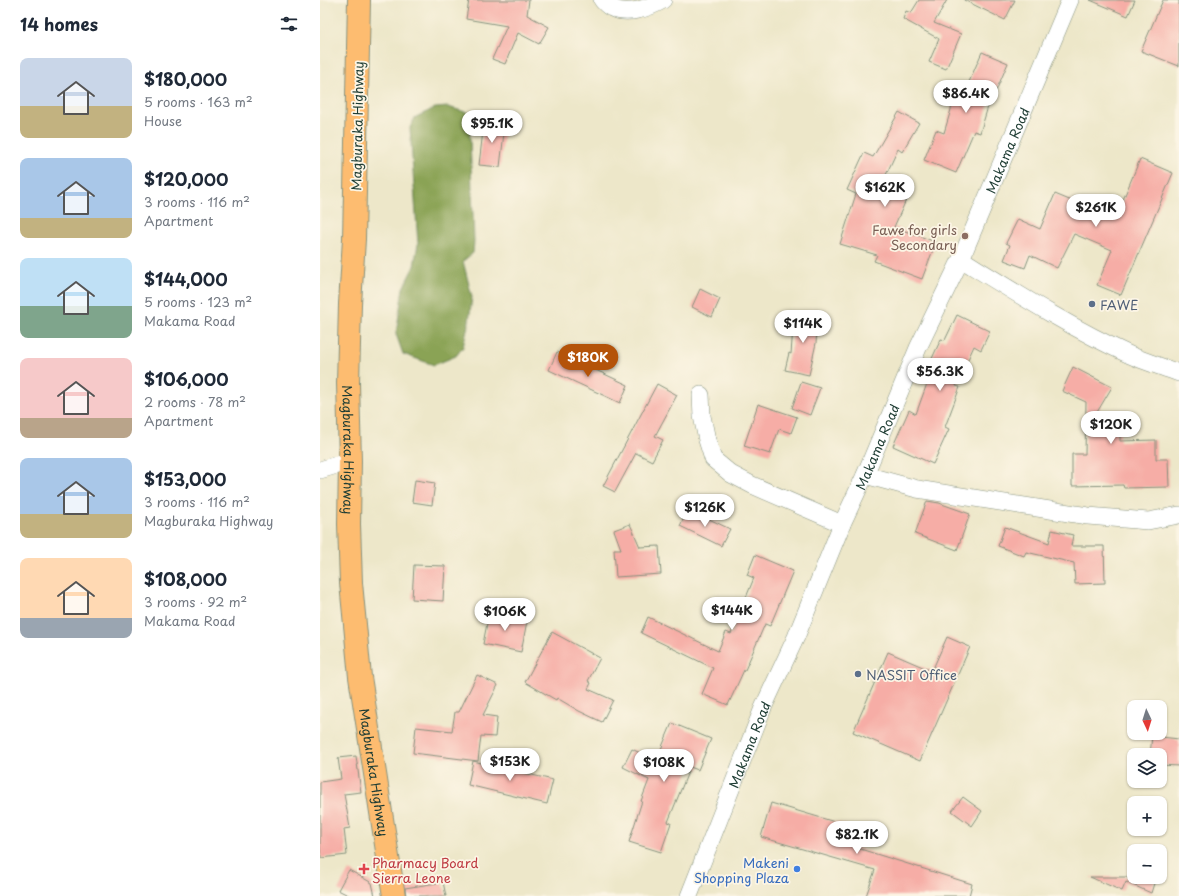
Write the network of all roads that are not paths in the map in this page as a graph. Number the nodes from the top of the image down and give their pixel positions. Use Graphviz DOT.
graph roads {
  1 [pos="359,0"];
  2 [pos="602,0"];
  3 [pos="663,0"];
  4 [pos="1070,0"];
  5 [pos="961,259"];
  6 [pos="1179,373"];
  7 [pos="701,395"];
  8 [pos="350,461"];
  9 [pos="320,470"];
  10 [pos="865,475"];
  11 [pos="1179,515"];
  12 [pos="842,524"];
  13 [pos="394,896"];
  14 [pos="690,896"];
  1 -- 8 [label="main road, Magburaka Highway"];
  2 -- 3 [label="street"];
  4 -- 5 [label="street, Makama Road"];
  5 -- 6 [label="street"];
  5 -- 10 [label="street, Makama Road"];
  7 -- 12 [label="street"];
  8 -- 9 [label="street"];
  8 -- 13 [label="main road, Magburaka Highway"];
  10 -- 11 [label="street"];
  10 -- 12 [label="street, Makama Road"];
  12 -- 14 [label="street, Makama Road"];
}
